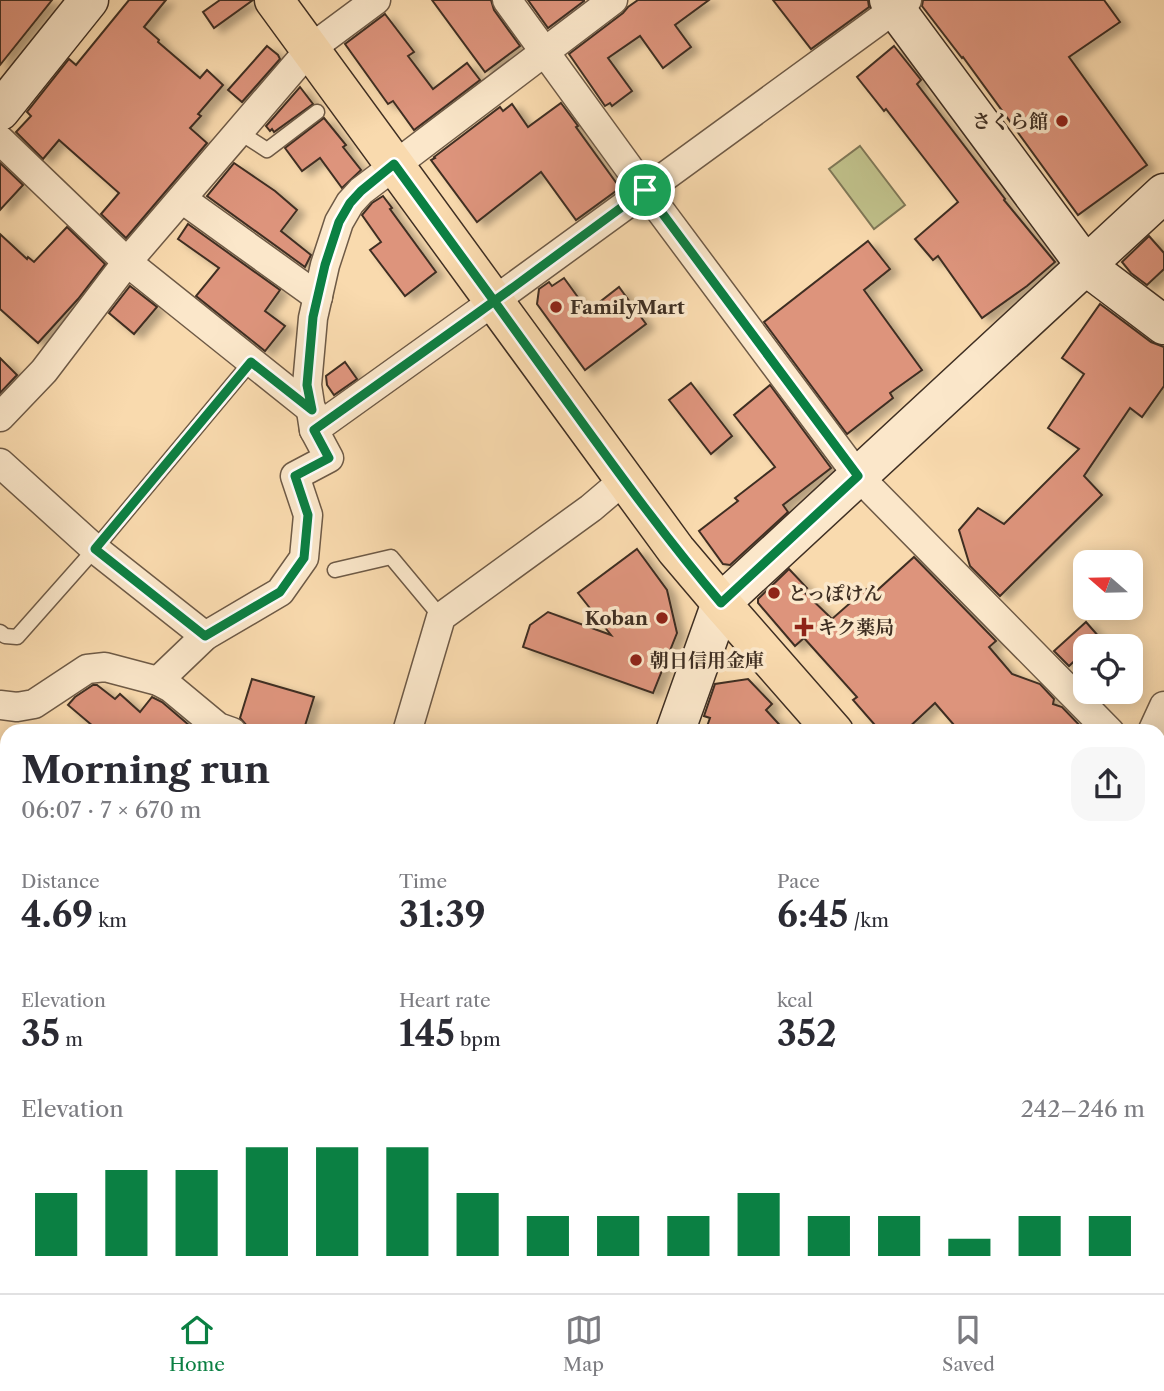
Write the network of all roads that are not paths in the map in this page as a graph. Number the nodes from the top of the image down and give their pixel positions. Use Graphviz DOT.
graph roads {
  1 [pos="89,0"];
  2 [pos="274,0"];
  3 [pos="376,0"];
  4 [pos="507,0"];
  5 [pos="613,0"];
  6 [pos="897,3"];
  7 [pos="310,49"];
  8 [pos="544,51"];
  9 [pos="0,111"];
  10 [pos="317,112"];
  11 [pos="239,132"];
  12 [pos="0,140"];
  13 [pos="394,164"];
  14 [pos="645,190"];
  15 [pos="1164,193"];
  16 [pos="181,199"];
  17 [pos="127,261"];
  18 [pos="1086,266"];
  19 [pos="318,297"];
  20 [pos="494,301"];
  21 [pos="1164,325"];
  22 [pos="251,362"];
  23 [pos="0,417"];
  24 [pos="313,420"];
  25 [pos="0,463"];
  26 [pos="858,476"];
  27 [pos="624,481"];
  28 [pos="95,549"];
  29 [pos="335,569"];
  30 [pos="721,603"];
  31 [pos="441,617"];
  32 [pos="0,632"];
  33 [pos="205,636"];
  34 [pos="159,681"];
  35 [pos="0,705"];
  36 [pos="1164,706"];
  37 [pos="214,724"];
  38 [pos="409,724"];
  39 [pos="678,724"];
  40 [pos="827,724"];
  41 [pos="1102,724"];
  42 [pos="1156,724"];
  1 -- 9 [label="street"];
  2 -- 7 [label="main road"];
  3 -- 7 [label="street"];
  4 -- 8 [label="street"];
  5 -- 8 [label="street"];
  6 -- 14 [label="street"];
  6 -- 18 [label="street"];
  7 -- 11 [label="street"];
  7 -- 13 [label="main road"];
  8 -- 13 [label="street"];
  8 -- 14 [label="street"];
  10 -- 11 [label="lane"];
  11 -- 16 [label="street"];
  12 -- 17 [label="street"];
  13 -- 19 [label="street"];
  13 -- 20 [label="main road"];
  14 -- 20 [label="street"];
  14 -- 26 [label="street"];
  15 -- 18 [label="street"];
  16 -- 17 [label="street"];
  16 -- 19 [label="street"];
  17 -- 22 [label="street"];
  17 -- 23 [label="street"];
  18 -- 21 [label="street"];
  18 -- 26 [label="street"];
  19 -- 24 [label="street"];
  20 -- 24 [label="street"];
  20 -- 27 [label="main road"];
  22 -- 24 [label="street"];
  22 -- 28 [label="lane"];
  24 -- 33 [label="street"];
  25 -- 28 [label="street"];
  26 -- 30 [label="street"];
  26 -- 41 [label="street"];
  27 -- 30 [label="main road"];
  27 -- 31 [label="street"];
  28 -- 32 [label="lane"];
  28 -- 33 [label="street"];
  29 -- 31 [label="lane"];
  30 -- 39 [label="street"];
  30 -- 40 [label="main road"];
  31 -- 38 [label="street"];
  33 -- 34 [label="street"];
  34 -- 35 [label="street"];
  34 -- 37 [label="street"];
  36 -- 42 [label="street"];
}
